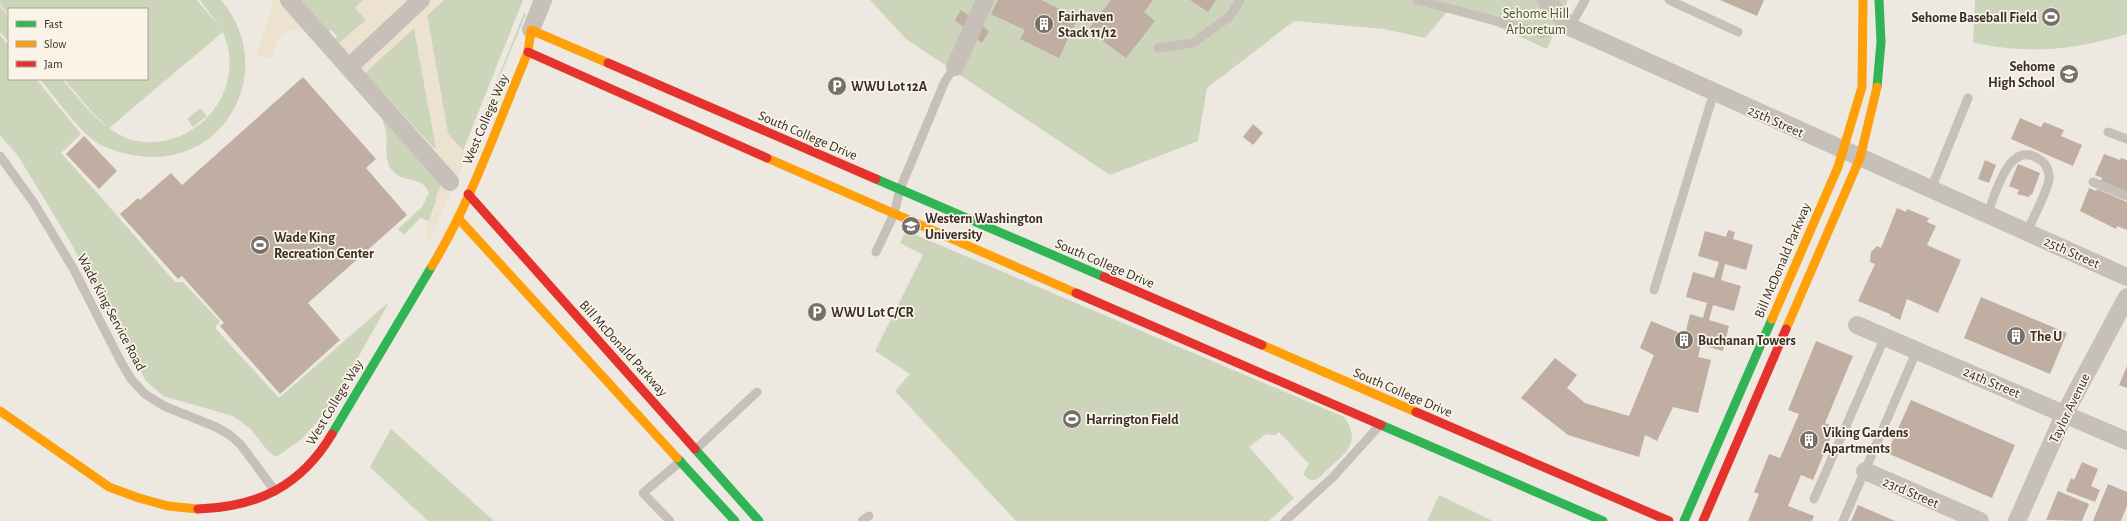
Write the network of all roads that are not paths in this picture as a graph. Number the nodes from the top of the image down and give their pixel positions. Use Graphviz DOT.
graph roads {
  1 [pos="421,0"];
  2 [pos="543,0"];
  3 [pos="985,0"];
  4 [pos="1240,0"];
  5 [pos="1417,0"];
  6 [pos="1546,0"];
  7 [pos="1585,0"];
  8 [pos="1669,0"];
  9 [pos="1863,0"];
  10 [pos="1879,0"];
  11 [pos="292,3"];
  12 [pos="1570,27"];
  13 [pos="530,30"];
  14 [pos="1738,32"];
  15 [pos="1158,48"];
  16 [pos="528,52"];
  17 [pos="349,67"];
  18 [pos="955,67"];
  19 [pos="1714,92"];
  20 [pos="1968,98"];
  21 [pos="2108,132"];
  22 [pos="2127,139"];
  23 [pos="1843,151"];
  24 [pos="0,156"];
  25 [pos="1860,158"];
  26 [pos="450,182"];
  27 [pos="2093,182"];
  28 [pos="900,189"];
  29 [pos="1931,189"];
  30 [pos="468,194"];
  31 [pos="2127,196"];
  32 [pos="894,214"];
  33 [pos="1987,215"];
  34 [pos="458,218"];
  35 [pos="2027,232"];
  36 [pos="876,252"];
  37 [pos="2127,277"];
  38 [pos="1654,290"];
  39 [pos="2127,297"];
  40 [pos="1857,325"];
  41 [pos="1885,337"];
  42 [pos="1917,350"];
  43 [pos="757,392"];
  44 [pos="0,411"];
  45 [pos="2065,413"];
  46 [pos="1380,424"];
  47 [pos="2127,441"];
  48 [pos="695,450"];
  49 [pos="681,461"];
  50 [pos="1865,472"];
  51 [pos="279,496"];
  52 [pos="1814,499"];
  53 [pos="243,513"];
  54 [pos="216,517"];
  55 [pos="670,521"];
  56 [pos="735,521"];
  57 [pos="759,521"];
  58 [pos="1285,521"];
  59 [pos="1603,521"];
  60 [pos="1670,521"];
  61 [pos="1684,521"];
  62 [pos="1703,521"];
  63 [pos="1843,521"];
  64 [pos="1980,521"];
  65 [pos="2017,521"];
  1 -- 17 [label="street"];
  2 -- 13 [label="street"];
  3 -- 18 [label="street"];
  4 -- 15 [label="lane"];
  5 -- 12 [label="lane"];
  6 -- 12 [label="street"];
  7 -- 12 [label="lane"];
  8 -- 14 [label="lane"];
  9 -- 23 [label="street, Bill McDonald Parkway"];
  10 -- 25 [label="street"];
  11 -- 17 [label="street"];
  12 -- 19 [label="street, 25th Street"];
  13 -- 16 [label="street, West College Way"];
  13 -- 28 [label="street, South College Drive"];
  16 -- 30 [label="street, West College Way"];
  16 -- 32 [label="street"];
  17 -- 26 [label="street"];
  18 -- 28 [label="lane"];
  19 -- 23 [label="street, 25th Street"];
  19 -- 38 [label="lane"];
  20 -- 29 [label="lane"];
  21 -- 22 [label="lane"];
  23 -- 25 [label="street, 25th Street"];
  23 -- 61 [label="street, Bill McDonald Parkway"];
  24 -- 51 [label="lane, Wade King Service Road"];
  25 -- 29 [label="street, 25th Street"];
  25 -- 62 [label="street"];
  27 -- 31 [label="lane"];
  28 -- 32 [label="lane"];
  28 -- 60 [label="street, South College Drive"];
  29 -- 33 [label="street, 25th Street"];
  30 -- 34 [label="street, West College Way"];
  30 -- 48 [label="street, Bill McDonald Parkway"];
  32 -- 36 [label="lane"];
  32 -- 46 [label="street"];
  33 -- 35 [label="street, 25th Street"];
  33 -- 35 [label="lane"];
  34 -- 49 [label="street"];
  34 -- 51 [label="street, West College Way"];
  35 -- 37 [label="street, 25th Street"];
  39 -- 45 [label="street, Taylor Avenue"];
  40 -- 41 [label="street, 24th Street"];
  41 -- 42 [label="street, 24th Street"];
  41 -- 52 [label="lane"];
  42 -- 45 [label="street, 24th Street"];
  42 -- 50 [label="lane"];
  43 -- 48 [label="lane"];
  44 -- 54 [label="street"];
  45 -- 47 [label="street, 24th Street"];
  45 -- 65 [label="street, Taylor Avenue"];
  46 -- 58 [label="lane"];
  46 -- 59 [label="street"];
  48 -- 57 [label="street, Bill McDonald Parkway"];
  49 -- 55 [label="lane"];
  49 -- 56 [label="street"];
  50 -- 63 [label="lane"];
  50 -- 64 [label="street, 23rd Street"];
  51 -- 53 [label="street, West College Way"];
}
